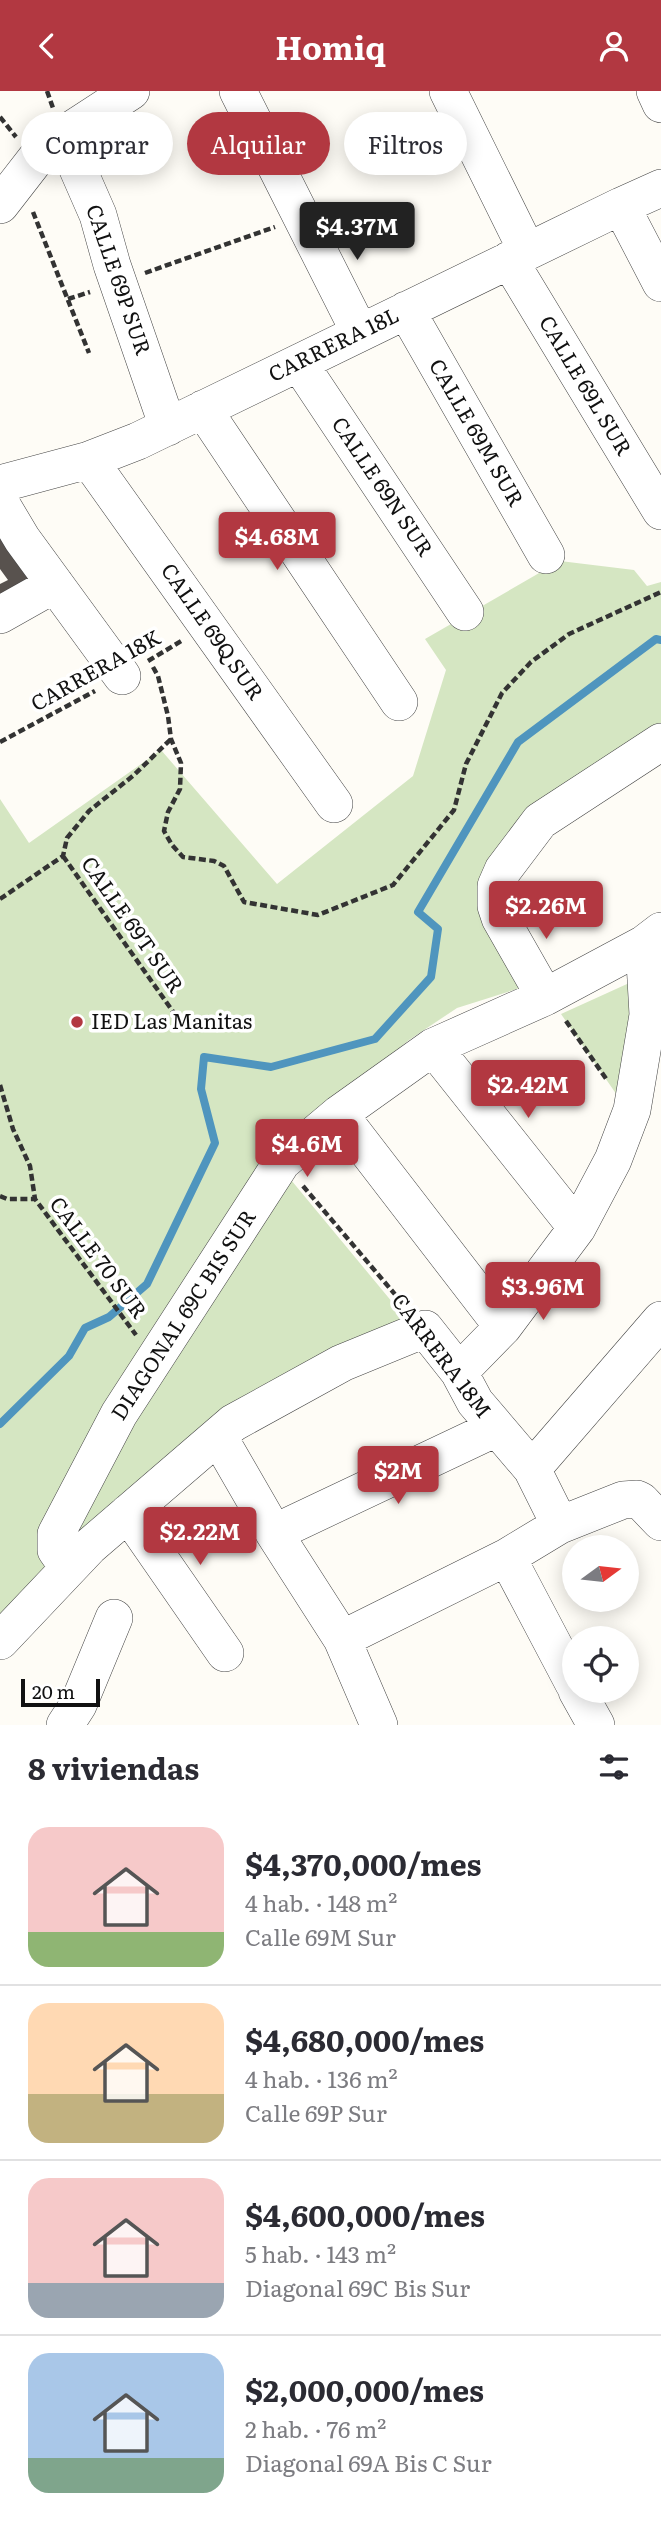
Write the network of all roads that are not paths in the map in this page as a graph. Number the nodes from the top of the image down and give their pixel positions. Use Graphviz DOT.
graph roads {
  1 [pos="131,91"];
  2 [pos="238,91"];
  3 [pos="448,91"];
  4 [pos="655,91"];
  5 [pos="661,104"];
  6 [pos="99,112"];
  7 [pos="24,175"];
  8 [pos="80,175"];
  9 [pos="661,188"];
  10 [pos="10,192"];
  11 [pos="621,206"];
  12 [pos="518,256"];
  13 [pos="661,283"];
  14 [pos="406,310"];
  15 [pos="360,333"];
  16 [pos="299,363"];
  17 [pos="203,409"];
  18 [pos="168,427"];
  19 [pos="89,460"];
  20 [pos="0,484"];
  21 [pos="0,502"];
  22 [pos="661,511"];
  23 [pos="545,555"];
  24 [pos="55,584"];
  25 [pos="465,611"];
  26 [pos="0,615"];
  27 [pos="122,676"];
  28 [pos="399,702"];
  29 [pos="661,742"];
  30 [pos="334,804"];
  31 [pos="652,938"];
  32 [pos="545,997"];
  33 [pos="433,1047"];
  34 [pos="339,1114"];
  35 [pos="576,1229"];
  36 [pos="661,1321"];
  37 [pos="503,1327"];
  38 [pos="459,1372"];
  39 [pos="496,1428"];
  40 [pos="218,1436"];
  41 [pos="532,1469"];
  42 [pos="128,1513"];
  43 [pos="660,1517"];
  44 [pos="560,1525"];
  45 [pos="274,1532"];
  46 [pos="507,1557"];
  47 [pos="68,1567"];
  48 [pos="114,1618"];
  49 [pos="342,1639"];
  50 [pos="0,1641"];
  51 [pos="225,1653"];
  52 [pos="562,1661"];
  53 [pos="584,1703"];
  54 [pos="65,1725"];
  55 [pos="379,1725"];
  56 [pos="596,1725"];
  1 -- 6 [label="street"];
  2 -- 15 [label="street"];
  3 -- 12 [label="street, CALLE 69L SUR"];
  4 -- 5 [label="street"];
  7 -- 10 [label="street"];
  8 -- 18 [label="street, CALLE 69P SUR"];
  9 -- 11 [label="street, CARRERA 18L"];
  11 -- 12 [label="street, CARRERA 18L"];
  11 -- 13 [label="street"];
  12 -- 14 [label="street, CARRERA 18L"];
  12 -- 22 [label="street, CALLE 69L SUR"];
  14 -- 15 [label="street, CARRERA 18L"];
  14 -- 23 [label="street, CALLE 69M SUR"];
  15 -- 16 [label="street, CARRERA 18L"];
  16 -- 17 [label="street, CARRERA 18L"];
  16 -- 25 [label="street, CALLE 69N SUR"];
  17 -- 18 [label="street, CARRERA 18L"];
  17 -- 28 [label="street"];
  18 -- 19 [label="street, CARRERA 18L"];
  19 -- 20 [label="street, CARRERA 18L"];
  19 -- 30 [label="street, CALLE 69Q SUR"];
  21 -- 24 [label="street"];
  24 -- 26 [label="street"];
  24 -- 27 [label="street"];
  29 -- 32 [label="street"];
  31 -- 32 [label="street, DIAGONAL 69C BIS SUR"];
  31 -- 35 [label="street"];
  32 -- 33 [label="street, DIAGONAL 69C BIS SUR"];
  33 -- 34 [label="street, DIAGONAL 69C BIS SUR"];
  33 -- 35 [label="street"];
  34 -- 37 [label="street"];
  34 -- 47 [label="street, DIAGONAL 69C BIS SUR"];
  35 -- 37 [label="street"];
  36 -- 41 [label="street"];
  37 -- 38 [label="street"];
  38 -- 39 [label="street, CARRERA 18M"];
  38 -- 40 [label="street, CARRERA 18M"];
  39 -- 41 [label="street, CARRERA 18M"];
  39 -- 45 [label="street"];
  40 -- 42 [label="street"];
  40 -- 45 [label="street"];
  41 -- 44 [label="street, CARRERA 18M"];
  42 -- 47 [label="street"];
  42 -- 51 [label="street"];
  43 -- 44 [label="street"];
  44 -- 46 [label="street"];
  45 -- 49 [label="street"];
  46 -- 49 [label="street"];
  46 -- 52 [label="street"];
  47 -- 50 [label="street"];
  48 -- 54 [label="street"];
  49 -- 55 [label="street"];
  53 -- 56 [label="street"];
}
